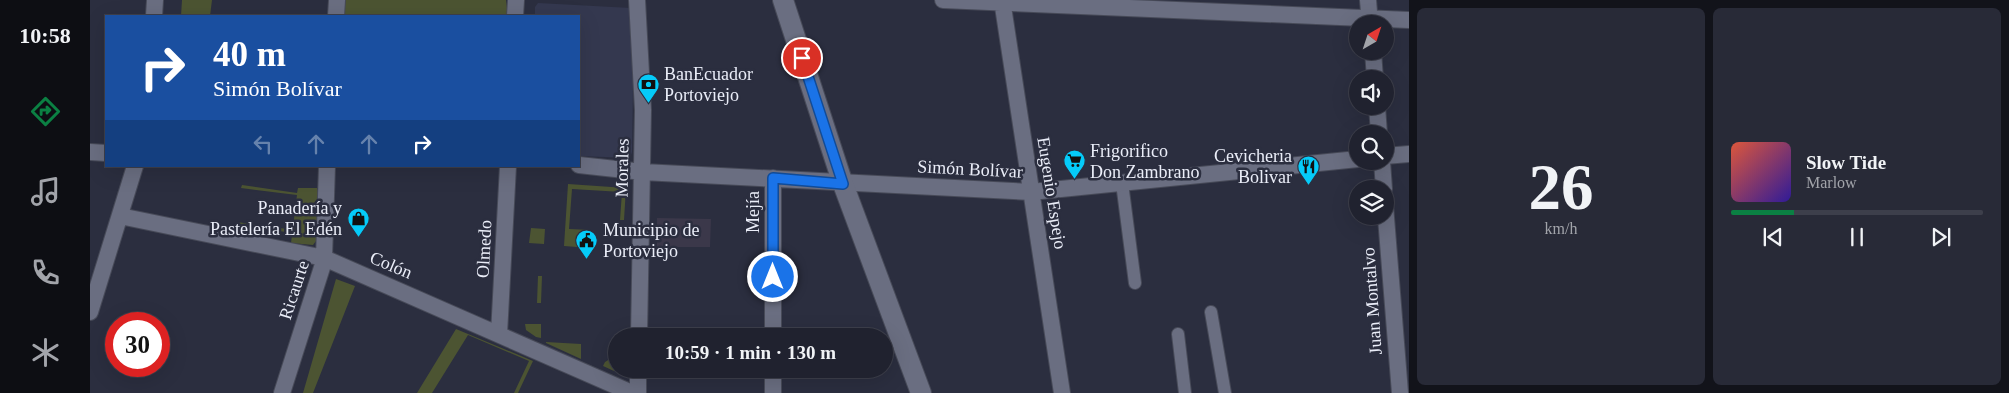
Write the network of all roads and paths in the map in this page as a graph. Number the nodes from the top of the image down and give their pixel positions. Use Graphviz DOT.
graph roads {
  1 [pos="155,0"];
  2 [pos="337,0"];
  3 [pos="516,0"];
  4 [pos="637,0"];
  5 [pos="783,0"];
  6 [pos="943,0"];
  7 [pos="1368,0"];
  8 [pos="1002,1"];
  9 [pos="154,15"];
  10 [pos="336,15"];
  11 [pos="515,15"];
  12 [pos="1369,15"];
  13 [pos="1349,20"];
  14 [pos="1394,20"];
  15 [pos="1409,20"];
  16 [pos="90,152"];
  17 [pos="105,153"];
  18 [pos="1409,154"];
  19 [pos="1394,155"];
  20 [pos="1349,160"];
  21 [pos="580,165"];
  22 [pos="135,167"];
  23 [pos="328,167"];
  24 [pos="508,167"];
  25 [pos="643,172"];
  26 [pos="773,178"];
  27 [pos="1122,183"];
  28 [pos="843,184"];
  29 [pos="1031,192"];
  30 [pos="120,216"];
  31 [pos="1387,225"];
  32 [pos="325,258"];
  33 [pos="1135,283"];
  34 [pos="90,312"];
  35 [pos="1211,312"];
  36 [pos="639,328"];
  37 [pos="773,328"];
  38 [pos="499,334"];
  39 [pos="1178,334"];
  40 [pos="638,378"];
  41 [pos="773,378"];
  42 [pos="282,393"];
  43 [pos="632,393"];
  44 [pos="638,393"];
  45 [pos="773,393"];
  46 [pos="921,393"];
  47 [pos="1062,393"];
  48 [pos="1184,393"];
  49 [pos="1225,393"];
  50 [pos="1400,393"];
  1 -- 9 [label="street"];
  2 -- 10 [label="street"];
  3 -- 11 [label="street"];
  4 -- 25 [label="street, Morales"];
  5 -- 28 [label="street"];
  6 -- 8 [label="street"];
  7 -- 12 [label="street"];
  8 -- 13 [label="street"];
  8 -- 29 [label="street, Eugenio Espejo"];
  14 -- 15 [label="street"];
  16 -- 17 [label="street"];
  18 -- 19 [label="street"];
  20 -- 27 [label="street, Simón Bolívar"];
  21 -- 25 [label="street, Simón Bolívar"];
  22 -- 30 [label="street"];
  23 -- 32 [label="street, Ricaurte"];
  24 -- 38 [label="street, Olmedo"];
  25 -- 26 [label="street, Simón Bolívar"];
  25 -- 36 [label="street, Morales"];
  26 -- 28 [label="street, Simón Bolívar"];
  26 -- 37 [label="street, Mejía"];
  27 -- 29 [label="street, Simón Bolívar"];
  27 -- 33 [label="street"];
  28 -- 29 [label="street, Simón Bolívar"];
  28 -- 46 [label="street"];
  29 -- 47 [label="street, Eugenio Espejo"];
  30 -- 32 [label="street, Colón"];
  30 -- 34 [label="street"];
  31 -- 50 [label="street, Juan Montalvo"];
  32 -- 38 [label="street, Colón"];
  32 -- 42 [label="street, Ricaurte"];
  35 -- 49 [label="street"];
  38 -- 43 [label="street, Colón"];
  39 -- 48 [label="street"];
  40 -- 44 [label="street"];
  41 -- 45 [label="street"];
}
